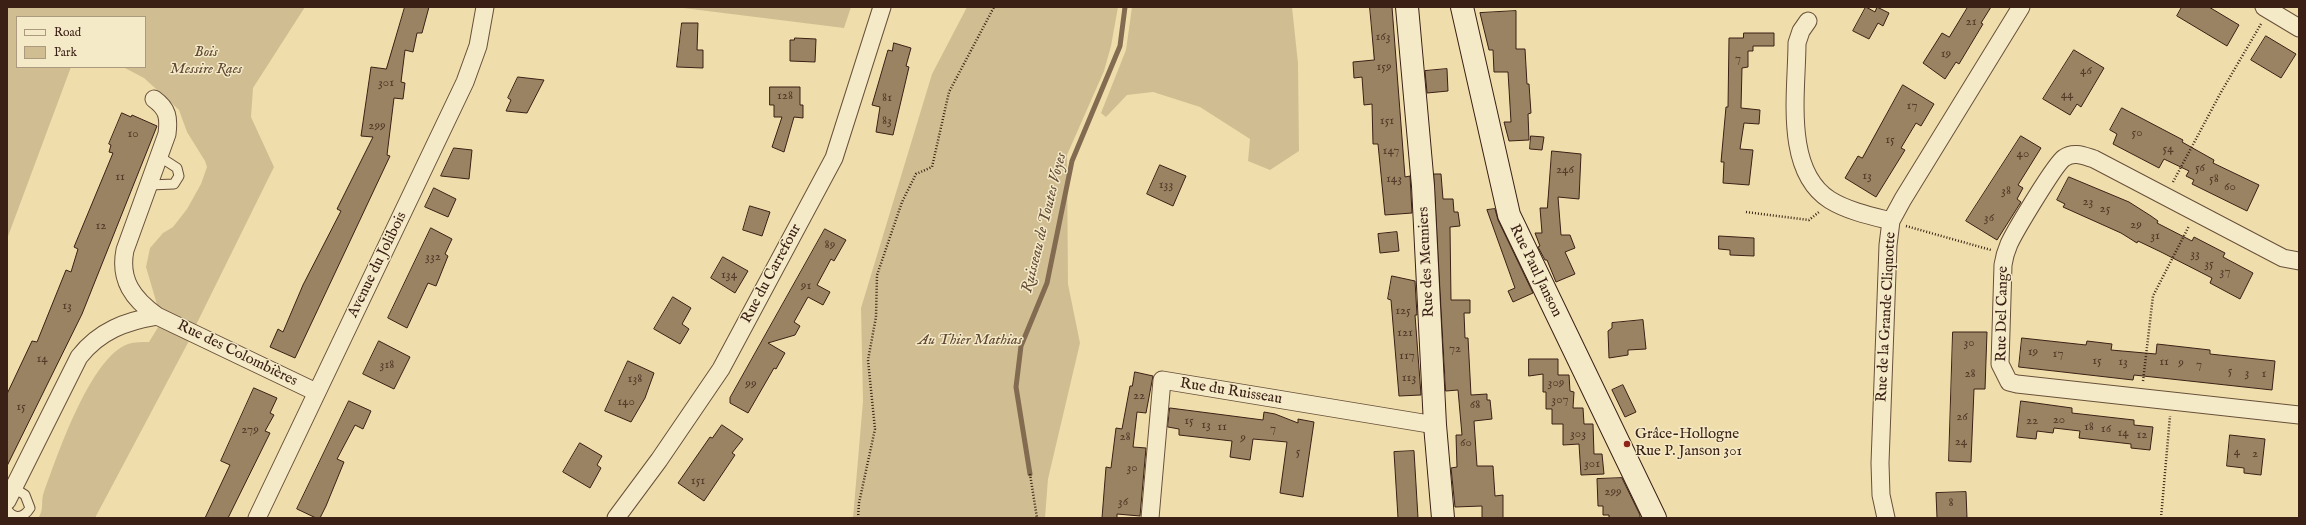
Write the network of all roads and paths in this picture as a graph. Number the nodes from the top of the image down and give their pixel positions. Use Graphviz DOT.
graph roads {
  1 [pos="485,7"];
  2 [pos="882,7"];
  3 [pos="994,7"];
  4 [pos="1407,7"];
  5 [pos="1462,7"];
  6 [pos="2021,7"];
  7 [pos="2267,9"];
  8 [pos="1808,20"];
  9 [pos="2299,28"];
  10 [pos="154,99"];
  11 [pos="160,157"];
  12 [pos="150,185"];
  13 [pos="2165,197"];
  14 [pos="1832,201"];
  15 [pos="1746,212"];
  16 [pos="2196,213"];
  17 [pos="1891,221"];
  18 [pos="1925,231"];
  19 [pos="2005,254"];
  20 [pos="2299,261"];
  21 [pos="157,316"];
  22 [pos="316,392"];
  23 [pos="2142,398"];
  24 [pos="2172,402"];
  25 [pos="2299,415"];
  26 [pos="1436,425"];
  27 [pos="1030,474"];
  28 [pos="11,495"];
  29 [pos="7,509"];
  30 [pos="257,518"];
  31 [pos="616,518"];
  32 [pos="858,518"];
  33 [pos="1036,518"];
  34 [pos="1150,518"];
  35 [pos="1443,518"];
  36 [pos="1655,518"];
  37 [pos="1886,518"];
  38 [pos="2161,518"];
  1 -- 22 [label="street, Avenue du Jolibois"];
  2 -- 31 [label="street, Rue du Carrefour"];
  3 -- 32 [label="path"];
  4 -- 26 [label="street, Rue des Meuniers"];
  5 -- 36 [label="street, Rue Paul Janson"];
  6 -- 17 [label="street, Rue de la Grande Cliquotte"];
  7 -- 9 [label="street"];
  7 -- 13 [label="path"];
  8 -- 14 [label="street"];
  10 -- 11 [label="street, Rue des Colombières"];
  11 -- 12 [label="street, Rue des Colombières"];
  11 -- 12 [label="lane"];
  12 -- 21 [label="street, Rue des Colombières"];
  13 -- 16 [label="street, Rue Del Cange"];
  13 -- 19 [label="street, Rue Del Cange"];
  14 -- 15 [label="path"];
  14 -- 17 [label="street"];
  16 -- 20 [label="street, Rue Del Cange"];
  16 -- 23 [label="path"];
  17 -- 37 [label="street, Rue de la Grande Cliquotte"];
  18 -- 19 [label="path"];
  19 -- 23 [label="street, Rue Del Cange"];
  21 -- 22 [label="street, Rue des Colombières"];
  21 -- 28 [label="street"];
  22 -- 30 [label="street, Avenue du Jolibois"];
  23 -- 24 [label="street, Rue Del Cange"];
  24 -- 25 [label="street, Rue Del Cange"];
  24 -- 38 [label="path"];
  26 -- 34 [label="street, Rue du Ruisseau"];
  26 -- 35 [label="street, Rue des Meuniers"];
  27 -- 33 [label="path"];
  28 -- 29 [label="lane"];
}
